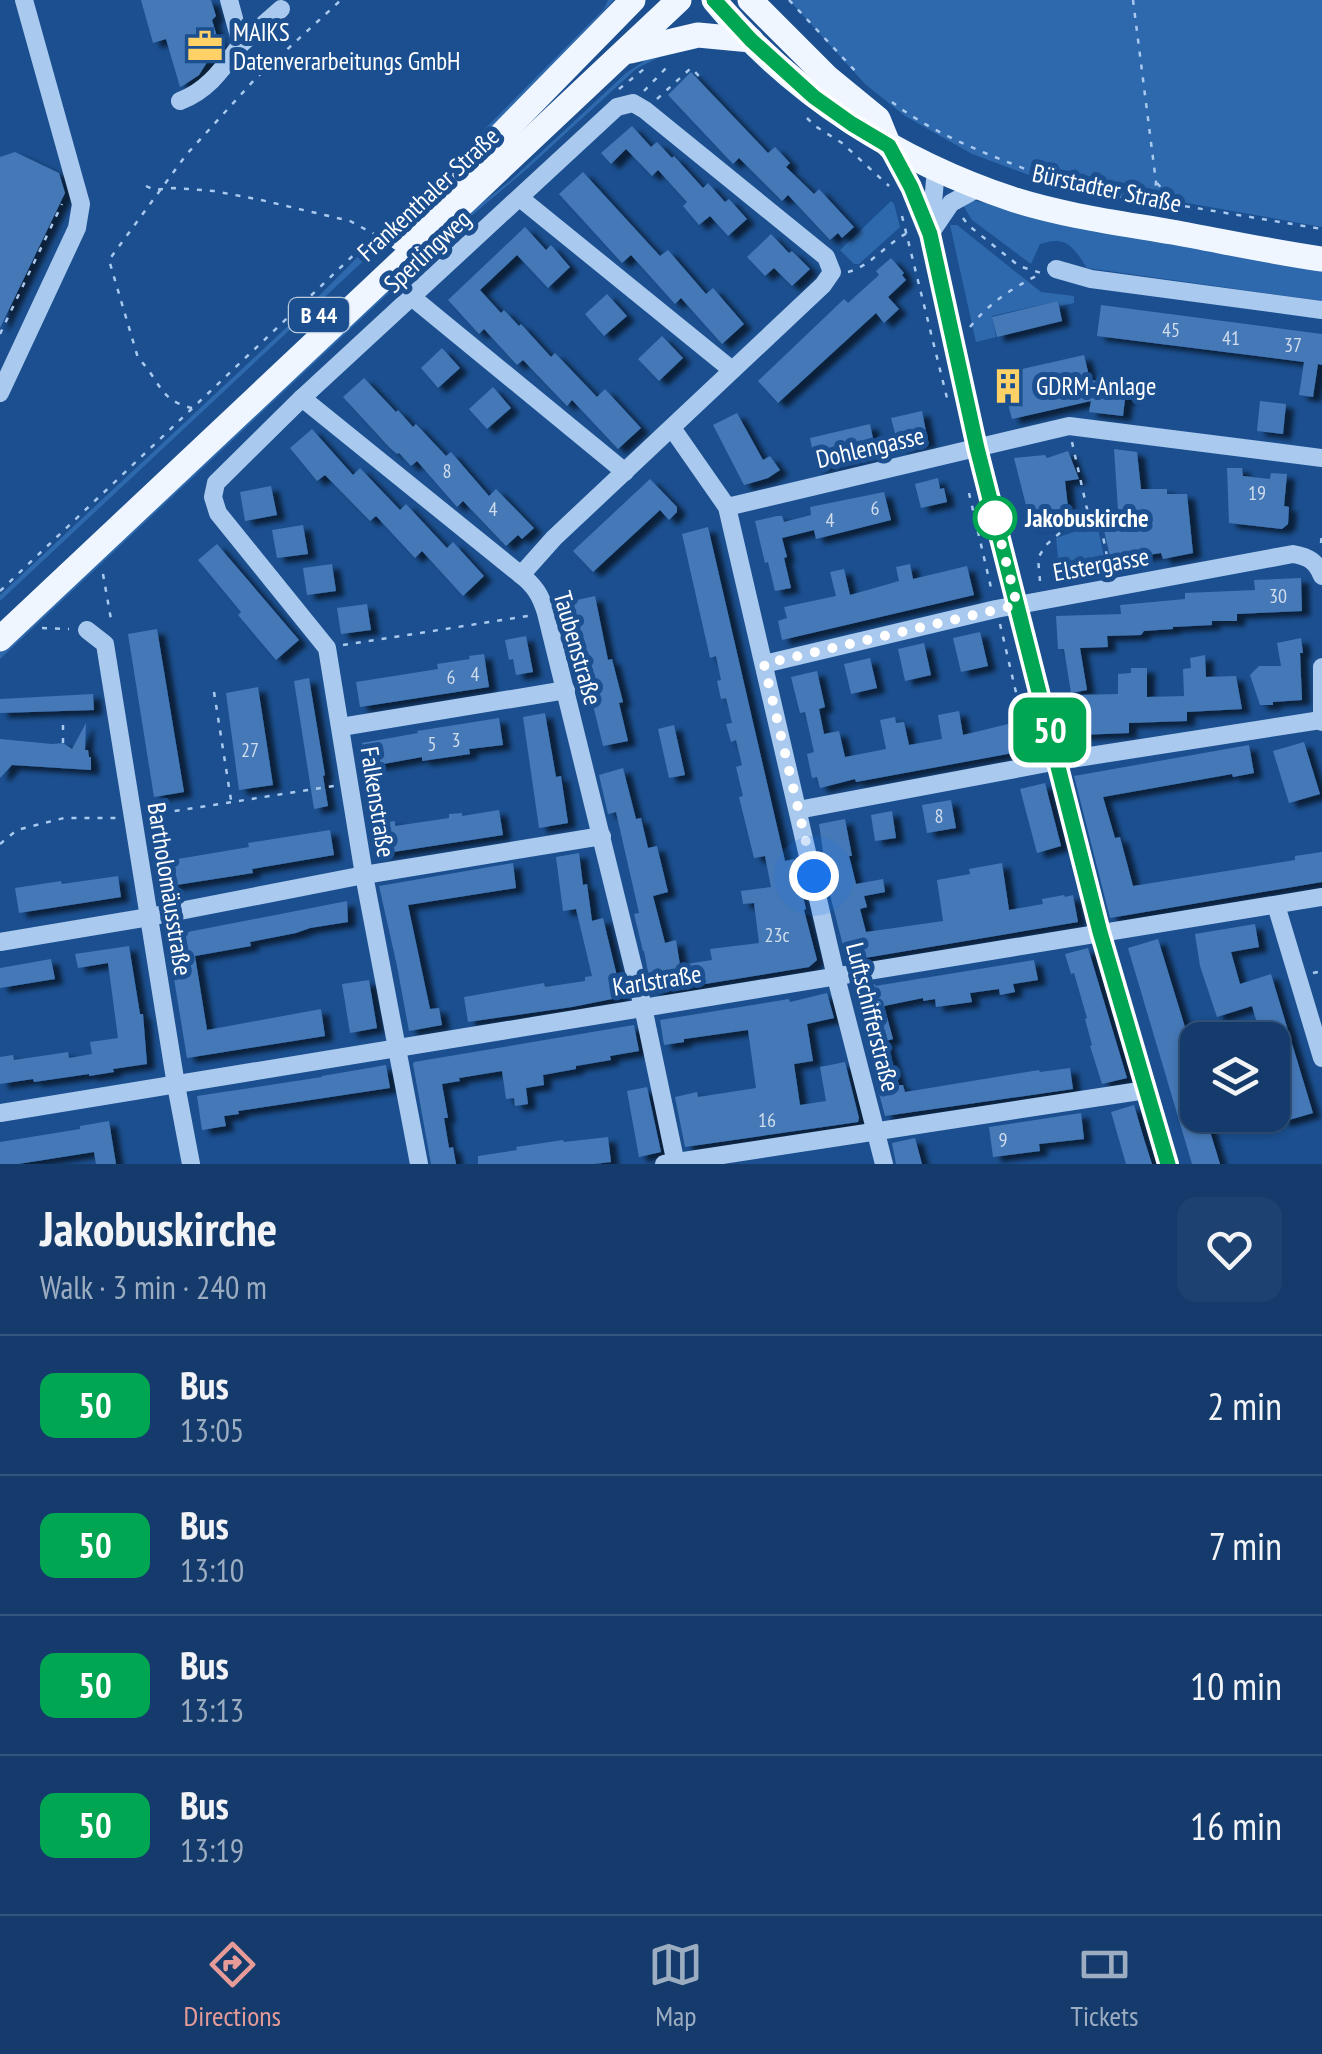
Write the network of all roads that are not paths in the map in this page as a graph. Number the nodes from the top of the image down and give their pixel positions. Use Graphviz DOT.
graph roads {
  1 [pos="24,0"];
  2 [pos="229,0"];
  3 [pos="680,0"];
  4 [pos="714,0"];
  5 [pos="750,0"];
  6 [pos="630,2"];
  7 [pos="779,6"];
  8 [pos="282,9"];
  9 [pos="751,40"];
  10 [pos="240,44"];
  11 [pos="625,52"];
  12 [pos="180,101"];
  13 [pos="889,146"];
  14 [pos="936,168"];
  15 [pos="980,186"];
  16 [pos="520,198"];
  17 [pos="930,234"];
  18 [pos="1322,259"];
  19 [pos="1056,268"];
  20 [pos="832,272"];
  21 [pos="413,298"];
  22 [pos="1322,310"];
  23 [pos="732,370"];
  24 [pos="0,393"];
  25 [pos="302,398"];
  26 [pos="672,428"];
  27 [pos="977,448"];
  28 [pos="1322,458"];
  29 [pos="625,472"];
  30 [pos="216,483"];
  31 [pos="727,507"];
  32 [pos="521,575"];
  33 [pos="1322,576"];
  34 [pos="1017,605"];
  35 [pos="0,616"];
  36 [pos="87,630"];
  37 [pos="0,639"];
  38 [pos="764,664"];
  39 [pos="1322,667"];
  40 [pos="566,690"];
  41 [pos="1322,721"];
  42 [pos="341,727"];
  43 [pos="1058,761"];
  44 [pos="798,810"];
  45 [pos="602,836"];
  46 [pos="364,875"];
  47 [pos="1322,897"];
  48 [pos="1276,905"];
  49 [pos="149,917"];
  50 [pos="1100,932"];
  51 [pos="0,942"];
  52 [pos="836,976"];
  53 [pos="643,1007"];
  54 [pos="397,1046"];
  55 [pos="1322,1058"];
  56 [pos="176,1084"];
  57 [pos="1146,1090"];
  58 [pos="0,1113"];
  59 [pos="876,1132"];
  60 [pos="672,1163"];
  61 [pos="191,1164"];
  62 [pos="418,1164"];
  63 [pos="884,1164"];
  64 [pos="1168,1164"];
  1 -- 24 [label="street"];
  2 -- 10 [label="street"];
  3 -- 11 [label="main road, Frankenthaler Straße / B 44"];
  4 -- 9 [label="main road, Bürstadter Straße"];
  5 -- 7 [label="main road"];
  6 -- 35 [label="main road, Frankenthaler Straße / B 44"];
  7 -- 13 [label="main road"];
  8 -- 10 [label="street"];
  9 -- 11 [label="main road"];
  9 -- 13 [label="main road, Bürstadter Straße"];
  10 -- 12 [label="street"];
  11 -- 37 [label="main road, Frankenthaler Straße / B 44"];
  13 -- 14 [label="main road, Bürstadter Straße"];
  13 -- 17 [label="street"];
  14 -- 15 [label="main road, Bürstadter Straße"];
  14 -- 17 [label="street"];
  15 -- 17 [label="street"];
  15 -- 18 [label="main road, Bürstadter Straße"];
  16 -- 20 [label="street, Sperlingweg"];
  16 -- 21 [label="street, Sperlingweg"];
  16 -- 23 [label="street"];
  17 -- 27 [label="street"];
  19 -- 22 [label="street"];
  20 -- 23 [label="street, Taubenstraße"];
  21 -- 25 [label="street, Sperlingweg"];
  21 -- 29 [label="street"];
  23 -- 26 [label="street, Taubenstraße"];
  25 -- 30 [label="street, Sperlingweg"];
  25 -- 32 [label="street"];
  26 -- 29 [label="street, Taubenstraße"];
  26 -- 31 [label="street, Luftschifferstraße"];
  27 -- 28 [label="street, Dohlengasse"];
  27 -- 31 [label="street, Dohlengasse"];
  27 -- 34 [label="street"];
  29 -- 32 [label="street, Taubenstraße"];
  30 -- 42 [label="street, Falkenstraße"];
  31 -- 38 [label="street, Luftschifferstraße"];
  32 -- 40 [label="street, Taubenstraße"];
  33 -- 34 [label="street, Elstergasse"];
  34 -- 38 [label="street, Elstergasse"];
  34 -- 43 [label="street"];
  36 -- 49 [label="street, Bartholomäusstraße"];
  38 -- 44 [label="street, Luftschifferstraße"];
  39 -- 41 [label="street"];
  40 -- 42 [label="street"];
  40 -- 45 [label="street, Taubenstraße"];
  41 -- 43 [label="street"];
  42 -- 46 [label="street, Falkenstraße"];
  43 -- 44 [label="street"];
  43 -- 50 [label="street"];
  44 -- 52 [label="street, Luftschifferstraße"];
  45 -- 46 [label="street"];
  45 -- 53 [label="street, Taubenstraße"];
  46 -- 49 [label="street"];
  46 -- 54 [label="street, Falkenstraße"];
  47 -- 48 [label="street, Karlstraße"];
  48 -- 50 [label="street, Karlstraße"];
  48 -- 55 [label="street"];
  49 -- 51 [label="street"];
  49 -- 56 [label="street, Bartholomäusstraße"];
  50 -- 52 [label="street, Karlstraße"];
  50 -- 57 [label="street"];
  52 -- 53 [label="street, Karlstraße"];
  52 -- 59 [label="street, Luftschifferstraße"];
  53 -- 54 [label="street, Karlstraße"];
  53 -- 60 [label="street, Taubenstraße"];
  54 -- 56 [label="street, Karlstraße"];
  54 -- 62 [label="street, Falkenstraße"];
  56 -- 58 [label="street, Karlstraße"];
  56 -- 61 [label="street, Bartholomäusstraße"];
  57 -- 59 [label="street"];
  57 -- 64 [label="street"];
  59 -- 60 [label="street"];
  59 -- 63 [label="street, Luftschifferstraße"];
}
